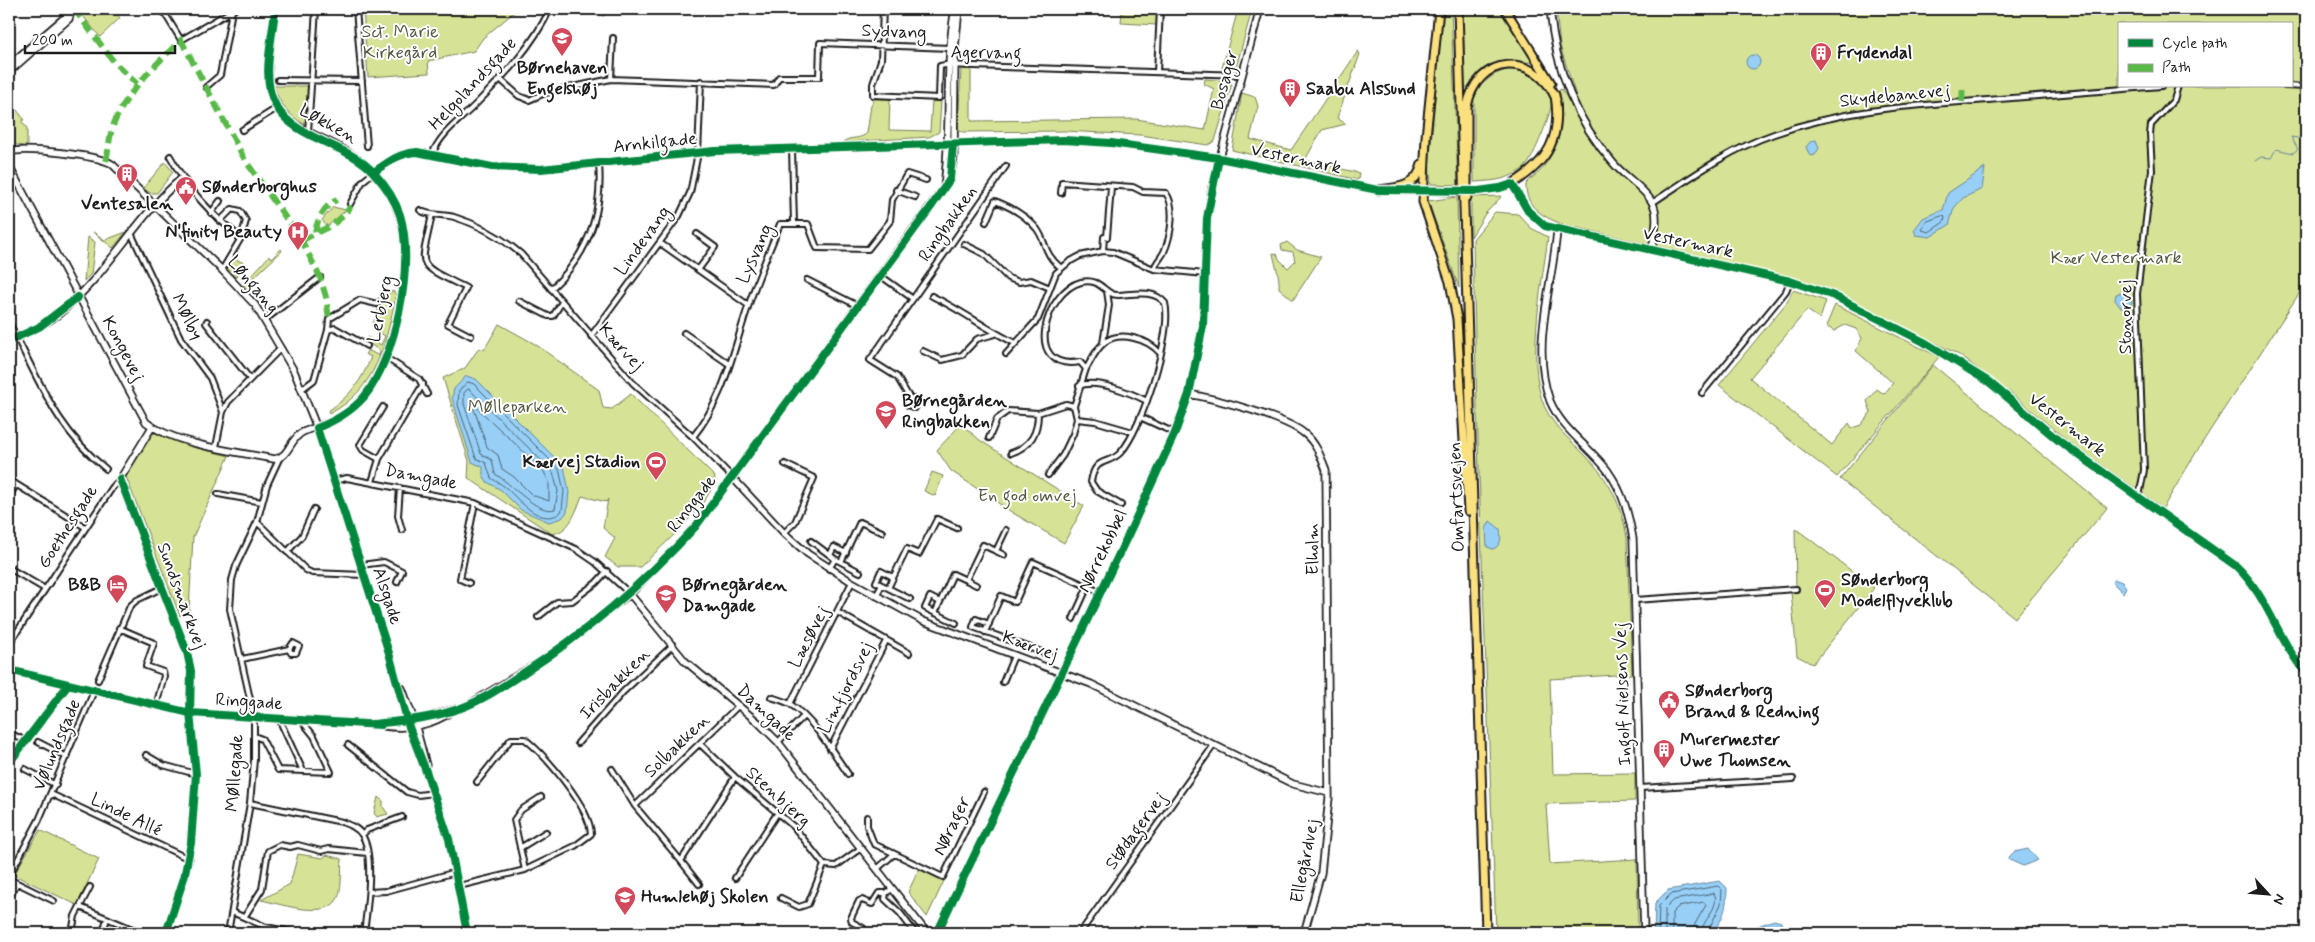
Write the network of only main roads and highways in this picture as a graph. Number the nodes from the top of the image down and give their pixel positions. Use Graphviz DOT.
graph roads {
  1 [pos="1439,9"];
  2 [pos="1456,9"];
  3 [pos="1505,9"];
  4 [pos="1556,99"];
  5 [pos="1426,137"];
  6 [pos="1512,184"];
  7 [pos="1378,190"];
  8 [pos="1464,245"];
  9 [pos="1475,569"];
  10 [pos="1486,933"];
  1 -- 5 [label="highway"];
  2 -- 8 [label="highway, Omfartsvejen"];
  3 -- 4 [label="highway"];
  4 -- 6 [label="highway"];
  4 -- 8 [label="highway"];
  5 -- 7 [label="highway"];
  5 -- 9 [label="highway"];
  8 -- 9 [label="highway, Omfartsvejen"];
  9 -- 10 [label="highway, Omfartsvejen"];
}
